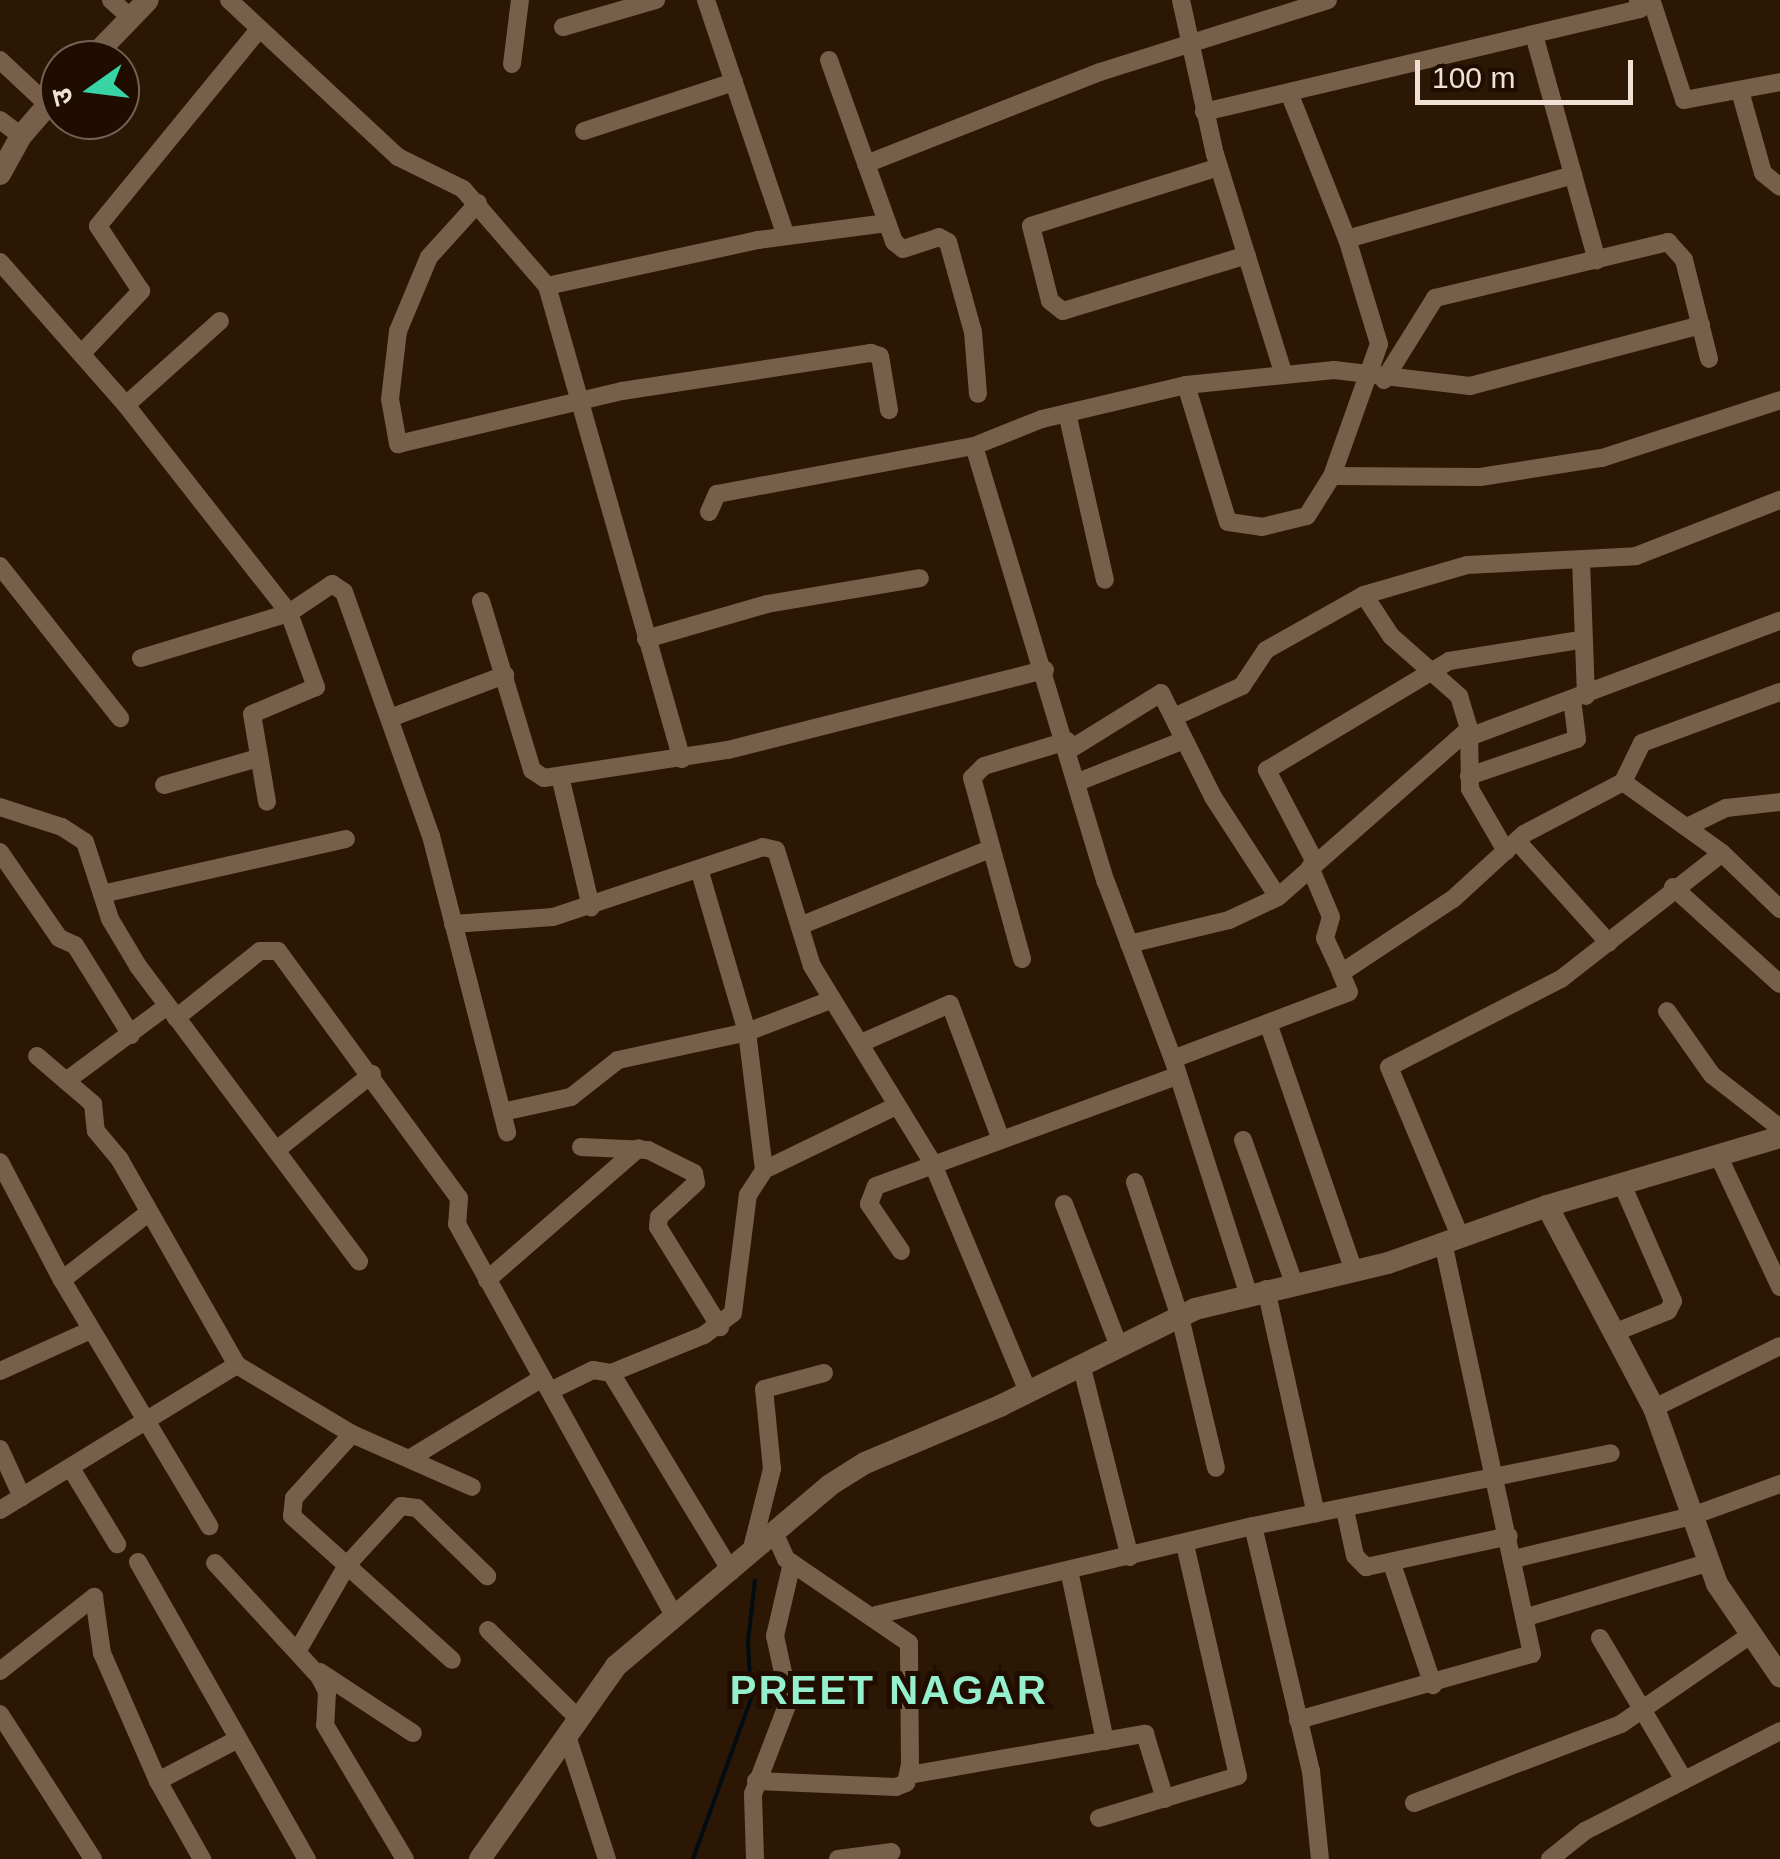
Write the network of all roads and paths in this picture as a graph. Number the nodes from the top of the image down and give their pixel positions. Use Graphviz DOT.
graph roads {
  1 [pos="112,0"];
  2 [pos="148,0"];
  3 [pos="229,0"];
  4 [pos="520,0"];
  5 [pos="656,0"];
  6 [pos="706,0"];
  7 [pos="1181,0"];
  8 [pos="1328,0"];
  9 [pos="1651,3"];
  10 [pos="131,18"];
  11 [pos="563,27"];
  12 [pos="259,28"];
  13 [pos="1534,35"];
  14 [pos="110,40"];
  15 [pos="1188,42"];
  16 [pos="0,60"];
  17 [pos="829,60"];
  18 [pos="512,64"];
  19 [pos="734,82"];
  20 [pos="1780,82"];
  21 [pos="40,88"];
  22 [pos="1740,92"];
  23 [pos="1290,95"];
  24 [pos="1204,112"];
  25 [pos="40,114"];
  26 [pos="0,120"];
  27 [pos="584,131"];
  28 [pos="21,136"];
  29 [pos="866,164"];
  30 [pos="1219,166"];
  31 [pos="0,174"];
  32 [pos="1573,175"];
  33 [pos="1780,187"];
  34 [pos="478,203"];
  35 [pos="887,223"];
  36 [pos="786,236"];
  37 [pos="1347,238"];
  38 [pos="1247,254"];
  39 [pos="1597,260"];
  40 [pos="0,262"];
  41 [pos="546,286"];
  42 [pos="220,321"];
  43 [pos="1701,326"];
  44 [pos="82,352"];
  45 [pos="1709,359"];
  46 [pos="1282,372"];
  47 [pos="1377,377"];
  48 [pos="1186,385"];
  49 [pos="978,394"];
  50 [pos="1780,400"];
  51 [pos="574,401"];
  52 [pos="126,405"];
  53 [pos="889,410"];
  54 [pos="1068,413"];
  55 [pos="974,446"];
  56 [pos="1332,476"];
  57 [pos="1780,500"];
  58 [pos="709,512"];
  59 [pos="1581,560"];
  60 [pos="0,566"];
  61 [pos="920,578"];
  62 [pos="1105,580"];
  63 [pos="1364,595"];
  64 [pos="482,602"];
  65 [pos="289,613"];
  66 [pos="1780,621"];
  67 [pos="646,638"];
  68 [pos="1580,640"];
  69 [pos="141,658"];
  70 [pos="1433,669"];
  71 [pos="1045,670"];
  72 [pos="505,675"];
  73 [pos="1780,692"];
  74 [pos="1580,697"];
  75 [pos="1174,717"];
  76 [pos="120,718"];
  77 [pos="390,718"];
  78 [pos="1469,733"];
  79 [pos="1184,740"];
  80 [pos="1068,745"];
  81 [pos="258,758"];
  82 [pos="682,758"];
  83 [pos="560,776"];
  84 [pos="1469,776"];
  85 [pos="1078,782"];
  86 [pos="1623,782"];
  87 [pos="164,785"];
  88 [pos="267,802"];
  89 [pos="1780,802"];
  90 [pos="0,807"];
  91 [pos="1687,827"];
  92 [pos="346,839"];
  93 [pos="1511,846"];
  94 [pos="990,849"];
  95 [pos="0,852"];
  96 [pos="1722,853"];
  97 [pos="1312,864"];
  98 [pos="700,872"];
  99 [pos="1674,887"];
  100 [pos="102,894"];
  101 [pos="1278,897"];
  102 [pos="591,907"];
  103 [pos="1780,909"];
  104 [pos="453,924"];
  105 [pos="802,925"];
  106 [pos="1609,943"];
  107 [pos="1129,944"];
  108 [pos="1022,959"];
  109 [pos="1340,974"];
  110 [pos="1780,984"];
  111 [pos="831,1000"];
  112 [pos="1666,1011"];
  113 [pos="172,1012"];
  114 [pos="1268,1023"];
  115 [pos="747,1032"];
  116 [pos="131,1035"];
  117 [pos="861,1043"];
  118 [pos="37,1056"];
  119 [pos="1175,1068"];
  120 [pos="372,1074"];
  121 [pos="66,1080"];
  122 [pos="896,1106"];
  123 [pos="502,1112"];
  124 [pos="1780,1128"];
  125 [pos="507,1132"];
  126 [pos="1780,1137"];
  127 [pos="1001,1140"];
  128 [pos="1243,1140"];
  129 [pos="582,1147"];
  130 [pos="279,1148"];
  131 [pos="639,1148"];
  132 [pos="1718,1155"];
  133 [pos="0,1162"];
  134 [pos="932,1162"];
  135 [pos="764,1170"];
  136 [pos="1135,1182"];
  137 [pos="1622,1184"];
  138 [pos="1064,1204"];
  139 [pos="1547,1206"];
  140 [pos="148,1214"];
  141 [pos="1452,1240"];
  142 [pos="900,1251"];
  143 [pos="359,1260"];
  144 [pos="1354,1271"];
  145 [pos="62,1280"];
  146 [pos="487,1280"];
  147 [pos="1294,1284"];
  148 [pos="1780,1287"];
  149 [pos="1257,1291"];
  150 [pos="1180,1317"];
  151 [pos="720,1327"];
  152 [pos="90,1330"];
  153 [pos="1616,1332"];
  154 [pos="1118,1344"];
  155 [pos="1780,1346"];
  156 [pos="1081,1364"];
  157 [pos="236,1365"];
  158 [pos="0,1371"];
  159 [pos="611,1373"];
  160 [pos="824,1373"];
  161 [pos="546,1385"];
  162 [pos="1028,1392"];
  163 [pos="1654,1408"];
  164 [pos="144,1422"];
  165 [pos="352,1434"];
  166 [pos="0,1449"];
  167 [pos="1612,1453"];
  168 [pos="409,1460"];
  169 [pos="1216,1468"];
  170 [pos="72,1470"];
  171 [pos="1494,1478"];
  172 [pos="1780,1484"];
  173 [pos="472,1487"];
  174 [pos="22,1497"];
  175 [pos="0,1510"];
  176 [pos="1345,1510"];
  177 [pos="1316,1514"];
  178 [pos="1692,1516"];
  179 [pos="209,1526"];
  180 [pos="1252,1526"];
  181 [pos="1510,1536"];
  182 [pos="116,1544"];
  183 [pos="1185,1544"];
  184 [pos="756,1551"];
  185 [pos="1130,1556"];
  186 [pos="1514,1559"];
  187 [pos="138,1562"];
  188 [pos="215,1562"];
  189 [pos="792,1563"];
  190 [pos="1708,1563"];
  191 [pos="1392,1564"];
  192 [pos="347,1565"];
  193 [pos="1068,1570"];
  194 [pos="486,1576"];
  195 [pos="674,1615"];
  196 [pos="876,1616"];
  197 [pos="1526,1617"];
  198 [pos="488,1630"];
  199 [pos="1749,1636"];
  200 [pos="1600,1638"];
  201 [pos="298,1650"];
  202 [pos="452,1660"];
  203 [pos="312,1666"];
  204 [pos="0,1670"];
  205 [pos="1780,1676"];
  206 [pos="1433,1684"];
  207 [pos="0,1714"];
  208 [pos="1639,1714"];
  209 [pos="1298,1720"];
  210 [pos="572,1727"];
  211 [pos="1780,1731"];
  212 [pos="413,1733"];
  213 [pos="238,1739"];
  214 [pos="1105,1741"];
  215 [pos="909,1775"];
  216 [pos="1684,1780"];
  217 [pos="756,1781"];
  218 [pos="158,1782"];
  219 [pos="1165,1799"];
  220 [pos="1414,1802"];
  221 [pos="1099,1818"];
  222 [pos="892,1852"];
  223 [pos="93,1859"];
  224 [pos="202,1859"];
  225 [pos="307,1859"];
  226 [pos="405,1859"];
  227 [pos="480,1859"];
  228 [pos="608,1859"];
  229 [pos="755,1859"];
  230 [pos="838,1859"];
  231 [pos="1320,1859"];
  232 [pos="1550,1859"];
  1 -- 10 [label="street"];
  2 -- 10 [label="street"];
  3 -- 12 [label="street"];
  4 -- 18 [label="street"];
  5 -- 11 [label="street"];
  6 -- 19 [label="street"];
  7 -- 15 [label="street"];
  8 -- 15 [label="street"];
  9 -- 13 [label="street"];
  9 -- 22 [label="street"];
  10 -- 14 [label="street"];
  12 -- 34 [label="street"];
  12 -- 44 [label="street"];
  13 -- 23 [label="street"];
  13 -- 32 [label="street"];
  15 -- 24 [label="street"];
  15 -- 29 [label="street"];
  16 -- 21 [label="street"];
  17 -- 29 [label="street"];
  19 -- 27 [label="street"];
  19 -- 36 [label="street"];
  20 -- 22 [label="street"];
  22 -- 33 [label="street"];
  23 -- 24 [label="street"];
  23 -- 37 [label="street"];
  24 -- 30 [label="street"];
  25 -- 28 [label="street"];
  26 -- 28 [label="street"];
  28 -- 31 [label="street"];
  29 -- 35 [label="street"];
  30 -- 38 [label="street"];
  30 -- 38 [label="street"];
  32 -- 37 [label="street"];
  32 -- 39 [label="street"];
  34 -- 41 [label="street"];
  34 -- 51 [label="street"];
  35 -- 36 [label="street"];
  35 -- 49 [label="street"];
  36 -- 41 [label="street"];
  37 -- 47 [label="street"];
  38 -- 46 [label="street"];
  39 -- 43 [label="street"];
  39 -- 47 [label="street"];
  40 -- 44 [label="street"];
  41 -- 51 [label="street"];
  42 -- 52 [label="street"];
  43 -- 45 [label="street"];
  43 -- 47 [label="street"];
  44 -- 52 [label="street"];
  46 -- 47 [label="street"];
  46 -- 48 [label="street"];
  47 -- 56 [label="street"];
  48 -- 54 [label="street"];
  48 -- 56 [label="street"];
  50 -- 56 [label="street"];
  51 -- 53 [label="street"];
  51 -- 67 [label="street"];
  52 -- 65 [label="street"];
  54 -- 55 [label="street"];
  54 -- 62 [label="street"];
  55 -- 58 [label="street"];
  55 -- 71 [label="street"];
  57 -- 59 [label="street"];
  59 -- 63 [label="street"];
  59 -- 68 [label="street"];
  60 -- 76 [label="street"];
  61 -- 67 [label="street"];
  63 -- 70 [label="street"];
  63 -- 75 [label="street"];
  64 -- 72 [label="street"];
  65 -- 69 [label="street"];
  65 -- 77 [label="street"];
  65 -- 81 [label="street"];
  66 -- 74 [label="street"];
  67 -- 82 [label="street"];
  68 -- 70 [label="street"];
  68 -- 74 [label="street"];
  70 -- 78 [label="street"];
  70 -- 97 [label="street"];
  71 -- 80 [label="street"];
  71 -- 82 [label="street"];
  72 -- 77 [label="street"];
  72 -- 83 [label="street"];
  73 -- 86 [label="street"];
  74 -- 78 [label="street"];
  74 -- 84 [label="street"];
  75 -- 79 [label="street"];
  75 -- 80 [label="street"];
  77 -- 104 [label="street"];
  78 -- 84 [label="street"];
  78 -- 97 [label="street"];
  79 -- 85 [label="street"];
  79 -- 101 [label="street"];
  80 -- 85 [label="street"];
  80 -- 94 [label="street"];
  81 -- 87 [label="street"];
  81 -- 88 [label="street"];
  82 -- 83 [label="street"];
  83 -- 102 [label="street"];
  84 -- 93 [label="street"];
  85 -- 107 [label="street"];
  86 -- 91 [label="street"];
  86 -- 93 [label="street"];
  89 -- 91 [label="street"];
  90 -- 100 [label="street"];
  91 -- 96 [label="street"];
  92 -- 100 [label="street"];
  93 -- 106 [label="street"];
  93 -- 109 [label="street"];
  94 -- 105 [label="street"];
  94 -- 108 [label="street"];
  95 -- 116 [label="street"];
  96 -- 99 [label="street"];
  96 -- 103 [label="street"];
  97 -- 101 [label="street"];
  97 -- 109 [label="street"];
  98 -- 102 [label="street"];
  98 -- 105 [label="street"];
  98 -- 115 [label="street"];
  99 -- 106 [label="street"];
  99 -- 110 [label="street"];
  100 -- 113 [label="street"];
  101 -- 107 [label="street"];
  102 -- 104 [label="street"];
  104 -- 123 [label="street"];
  105 -- 111 [label="street"];
  106 -- 141 [label="street"];
  107 -- 119 [label="street"];
  109 -- 114 [label="street"];
  111 -- 115 [label="street"];
  111 -- 117 [label="street"];
  112 -- 124 [label="street"];
  113 -- 116 [label="street"];
  113 -- 120 [label="street"];
  113 -- 130 [label="street"];
  114 -- 119 [label="street"];
  114 -- 144 [label="street"];
  115 -- 123 [label="street"];
  115 -- 135 [label="street"];
  116 -- 121 [label="street"];
  117 -- 122 [label="street"];
  117 -- 127 [label="street"];
  118 -- 121 [label="street"];
  119 -- 127 [label="street"];
  119 -- 149 [label="street"];
  120 -- 130 [label="street"];
  120 -- 146 [label="street"];
  121 -- 140 [label="street"];
  122 -- 134 [label="street"];
  122 -- 135 [label="street"];
  123 -- 125 [label="street"];
  126 -- 132 [label="street"];
  127 -- 134 [label="street"];
  128 -- 147 [label="street"];
  129 -- 131 [label="street"];
  130 -- 143 [label="street"];
  131 -- 146 [label="street"];
  131 -- 151 [label="street"];
  132 -- 137 [label="street"];
  132 -- 148 [label="street"];
  133 -- 145 [label="street"];
  134 -- 142 [label="street"];
  134 -- 162 [label="street"];
  135 -- 151 [label="street"];
  136 -- 150 [label="street"];
  137 -- 139 [label="street"];
  137 -- 153 [label="street"];
  138 -- 154 [label="street"];
  139 -- 141 [label="street"];
  139 -- 153 [label="street"];
  140 -- 145 [label="street"];
  140 -- 157 [label="street"];
  141 -- 144 [label="street"];
  141 -- 171 [label="street"];
  144 -- 147 [label="street"];
  145 -- 152 [label="street"];
  146 -- 161 [label="street"];
  147 -- 149 [label="street"];
  149 -- 150 [label="street"];
  149 -- 177 [label="street"];
  150 -- 154 [label="street"];
  150 -- 169 [label="street"];
  151 -- 159 [label="street"];
  152 -- 158 [label="street"];
  152 -- 164 [label="street"];
  153 -- 163 [label="street"];
  154 -- 156 [label="street"];
  155 -- 163 [label="street"];
  156 -- 162 [label="street"];
  156 -- 185 [label="street"];
  157 -- 164 [label="street"];
  157 -- 165 [label="street"];
  159 -- 161 [label="street"];
  159 -- 184 [label="street"];
  160 -- 184 [label="street"];
  161 -- 168 [label="street"];
  161 -- 195 [label="street"];
  162 -- 184 [label="street"];
  163 -- 178 [label="street"];
  164 -- 170 [label="street"];
  164 -- 179 [label="street"];
  165 -- 168 [label="street"];
  165 -- 192 [label="street"];
  166 -- 174 [label="street"];
  167 -- 171 [label="street"];
  168 -- 173 [label="street"];
  170 -- 174 [label="street"];
  170 -- 182 [label="street"];
  171 -- 176 [label="street"];
  171 -- 181 [label="street"];
  172 -- 178 [label="street"];
  174 -- 175 [label="street"];
  176 -- 177 [label="street"];
  176 -- 191 [label="street"];
  177 -- 180 [label="street"];
  178 -- 186 [label="street"];
  178 -- 190 [label="street"];
  180 -- 183 [label="street"];
  180 -- 209 [label="street"];
  181 -- 186 [label="street"];
  181 -- 191 [label="street"];
  183 -- 185 [label="street"];
  183 -- 219 [label="street"];
  184 -- 189 [label="street"];
  184 -- 195 [label="street"];
  185 -- 193 [label="street"];
  186 -- 197 [label="street"];
  187 -- 213 [label="street"];
  188 -- 201 [label="street"];
  189 -- 196 [label="street"];
  189 -- 217 [label="street"];
  190 -- 197 [label="street"];
  190 -- 199 [label="street"];
  191 -- 206 [label="street"];
  192 -- 194 [label="street"];
  192 -- 201 [label="street"];
  192 -- 202 [label="street"];
  193 -- 196 [label="street"];
  193 -- 214 [label="street"];
  195 -- 210 [label="street"];
  196 -- 215 [label="street"];
  197 -- 206 [label="street"];
  198 -- 210 [label="street"];
  199 -- 205 [label="street"];
  199 -- 208 [label="street"];
  200 -- 208 [label="street"];
  201 -- 203 [label="street"];
  203 -- 212 [label="street"];
  203 -- 226 [label="street"];
  204 -- 218 [label="street"];
  206 -- 209 [label="street"];
  207 -- 223 [label="street"];
  208 -- 216 [label="street"];
  208 -- 220 [label="street"];
  209 -- 231 [label="street"];
  210 -- 227 [label="street"];
  210 -- 228 [label="street"];
  211 -- 216 [label="street"];
  213 -- 218 [label="street"];
  213 -- 225 [label="street"];
  214 -- 215 [label="street"];
  214 -- 219 [label="street"];
  215 -- 217 [label="street"];
  216 -- 232 [label="street"];
  217 -- 229 [label="street"];
  218 -- 224 [label="street"];
  219 -- 221 [label="street"];
  222 -- 230 [label="street"];
}
